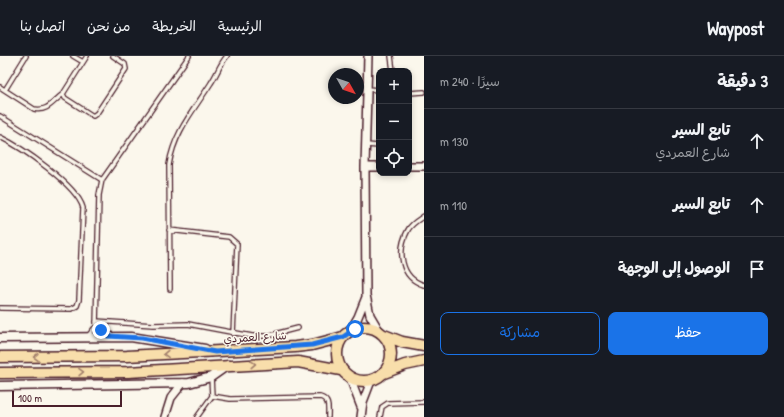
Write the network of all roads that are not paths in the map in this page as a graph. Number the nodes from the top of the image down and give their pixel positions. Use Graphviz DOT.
graph roads {
  1 [pos="26,56"];
  2 [pos="73,56"];
  3 [pos="87,56"];
  4 [pos="113,56"];
  5 [pos="189,56"];
  6 [pos="227,56"];
  7 [pos="368,56"];
  8 [pos="391,56"];
  9 [pos="83,62"];
  10 [pos="393,68"];
  11 [pos="0,87"];
  12 [pos="367,89"];
  13 [pos="5,90"];
  14 [pos="376,90"];
  15 [pos="424,92"];
  16 [pos="412,93"];
  17 [pos="63,94"];
  18 [pos="0,116"];
  19 [pos="0,137"];
  20 [pos="366,145"];
  21 [pos="376,146"];
  22 [pos="412,166"];
  23 [pos="424,166"];
  24 [pos="365,167"];
  25 [pos="376,167"];
  26 [pos="102,180"];
  27 [pos="424,216"];
  28 [pos="169,230"];
  29 [pos="424,285"];
  30 [pos="170,289"];
  31 [pos="366,295"];
  32 [pos="0,308"];
  33 [pos="96,321"];
  34 [pos="298,328"];
  35 [pos="381,333"];
  36 [pos="233,334"];
  37 [pos="346,334"];
  38 [pos="108,336"];
  39 [pos="87,337"];
  40 [pos="0,338"];
  41 [pos="424,346"];
  42 [pos="215,352"];
  43 [pos="0,358"];
  44 [pos="424,361"];
  45 [pos="228,365"];
  46 [pos="341,370"];
  47 [pos="0,373"];
  48 [pos="382,374"];
  49 [pos="211,377"];
  50 [pos="350,378"];
  51 [pos="371,381"];
  52 [pos="163,383"];
  53 [pos="183,383"];
  54 [pos="0,386"];
  55 [pos="212,396"];
  56 [pos="171,398"];
  57 [pos="424,402"];
  58 [pos="361,408"];
  59 [pos="165,417"];
  60 [pos="197,417"];
  61 [pos="328,417"];
  62 [pos="361,417"];
  63 [pos="380,417"];
  1 -- 13 [label="lane"];
  2 -- 9 [label="lane"];
  3 -- 9 [label="lane"];
  4 -- 17 [label="lane"];
  5 -- 26 [label="lane"];
  6 -- 28 [label="lane"];
  7 -- 12 [label="street"];
  8 -- 10 [label="lane"];
  9 -- 17 [label="lane"];
  11 -- 13 [label="lane"];
  12 -- 14 [label="lane"];
  12 -- 20 [label="street"];
  13 -- 17 [label="lane"];
  15 -- 16 [label="lane"];
  18 -- 26 [label="lane"];
  19 -- 32 [label="lane"];
  20 -- 21 [label="lane"];
  20 -- 24 [label="street"];
  22 -- 23 [label="street"];
  24 -- 25 [label="street"];
  24 -- 31 [label="street"];
  26 -- 33 [label="lane"];
  27 -- 29 [label="lane"];
  28 -- 30 [label="lane"];
  28 -- 36 [label="lane"];
  31 -- 35 [label="street"];
  31 -- 37 [label="street"];
  33 -- 36 [label="lane"];
  33 -- 38 [label="lane"];
  33 -- 39 [label="lane"];
  34 -- 36 [label="lane"];
  35 -- 37 [label="main road"];
  35 -- 41 [label="main road"];
  35 -- 48 [label="main road"];
  37 -- 42 [label="main road, شارع العمردي"];
  37 -- 46 [label="main road"];
  38 -- 39 [label="street"];
  38 -- 42 [label="street"];
  39 -- 40 [label="street"];
  42 -- 43 [label="main road, شارع العمردي, one-way"];
  44 -- 48 [label="main road"];
  45 -- 46 [label="main road, one-way"];
  47 -- 45 [label="main road, one-way"];
  45 -- 49 [label="street"];
  46 -- 50 [label="main road"];
  48 -- 51 [label="main road"];
  49 -- 53 [label="street"];
  49 -- 55 [label="lane"];
  50 -- 51 [label="main road"];
  50 -- 58 [label="street"];
  51 -- 58 [label="street"];
  52 -- 53 [label="street"];
  52 -- 54 [label="street"];
  52 -- 56 [label="street"];
  53 -- 56 [label="street"];
  55 -- 60 [label="lane"];
  55 -- 61 [label="lane"];
  56 -- 59 [label="street"];
  57 -- 63 [label="lane"];
  58 -- 62 [label="street"];
}
